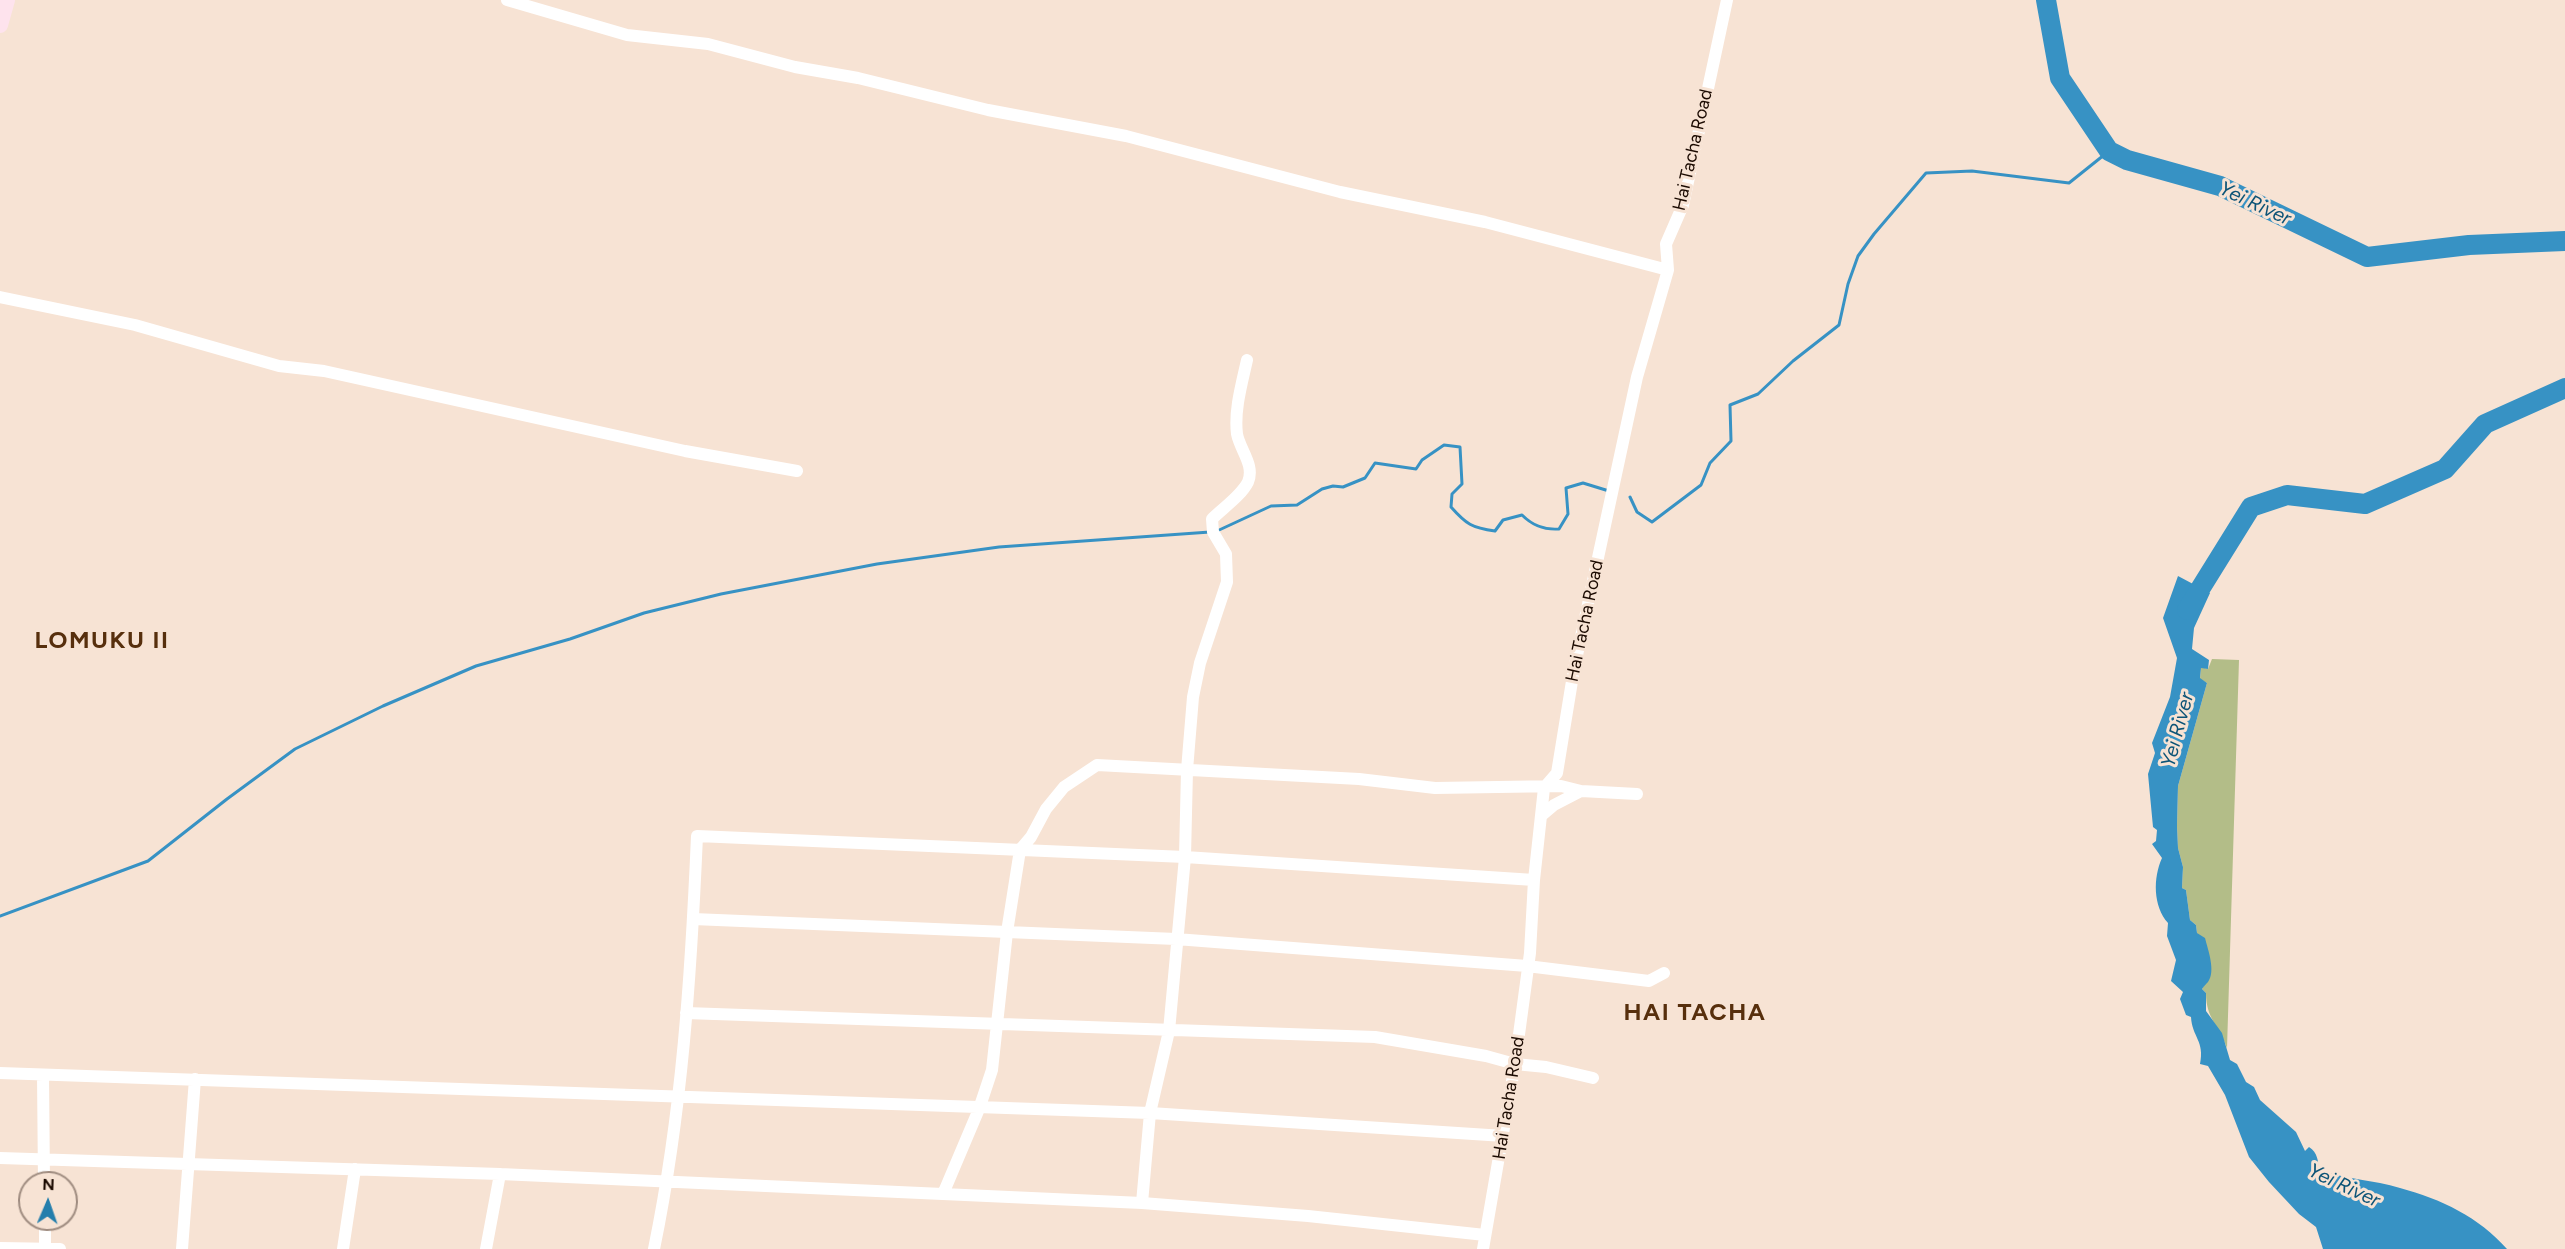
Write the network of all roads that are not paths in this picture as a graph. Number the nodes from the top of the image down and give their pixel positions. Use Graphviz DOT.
graph roads {
  1 [pos="7,0"];
  2 [pos="507,0"];
  3 [pos="1727,0"];
  4 [pos="0,25"];
  5 [pos="1668,270"];
  6 [pos="0,297"];
  7 [pos="1247,360"];
  8 [pos="797,471"];
  9 [pos="1187,770"];
  10 [pos="1544,788"];
  11 [pos="1581,791"];
  12 [pos="1637,794"];
  13 [pos="1541,816"];
  14 [pos="1020,850"];
  15 [pos="1185,856"];
  16 [pos="1534,880"];
  17 [pos="693,919"];
  18 [pos="1007,932"];
  19 [pos="1176,939"];
  20 [pos="1527,966"];
  21 [pos="1664,973"];
  22 [pos="686,1013"];
  23 [pos="997,1024"];
  24 [pos="1169,1031"];
  25 [pos="1515,1064"];
  26 [pos="0,1073"];
  27 [pos="43,1075"];
  28 [pos="1593,1078"];
  29 [pos="195,1079"];
  30 [pos="680,1099"];
  31 [pos="979,1109"];
  32 [pos="1150,1113"];
  33 [pos="1504,1136"];
  34 [pos="0,1158"];
  35 [pos="43,1160"];
  36 [pos="189,1162"];
  37 [pos="356,1169"];
  38 [pos="43,1171"];
  39 [pos="500,1174"];
  40 [pos="668,1182"];
  41 [pos="943,1194"];
  42 [pos="1142,1203"];
  43 [pos="45,1231"];
  44 [pos="1485,1235"];
  45 [pos="0,1248"];
  46 [pos="45,1249"];
  47 [pos="60,1249"];
  48 [pos="182,1249"];
  49 [pos="343,1249"];
  50 [pos="486,1249"];
  51 [pos="654,1249"];
  52 [pos="1483,1249"];
  1 -- 4 [label="street"];
  2 -- 5 [label="street"];
  3 -- 5 [label="street, Hai Tacha Road"];
  5 -- 10 [label="street, Hai Tacha Road"];
  6 -- 8 [label="street"];
  7 -- 9 [label="street"];
  9 -- 10 [label="street"];
  9 -- 14 [label="street"];
  9 -- 15 [label="street"];
  10 -- 11 [label="street"];
  10 -- 13 [label="street, Hai Tacha Road"];
  11 -- 12 [label="street"];
  11 -- 13 [label="street"];
  13 -- 16 [label="street, Hai Tacha Road"];
  14 -- 15 [label="street"];
  14 -- 17 [label="street"];
  14 -- 18 [label="street"];
  15 -- 16 [label="street"];
  15 -- 19 [label="street"];
  16 -- 20 [label="street, Hai Tacha Road"];
  17 -- 18 [label="street"];
  17 -- 22 [label="street"];
  18 -- 19 [label="street"];
  18 -- 23 [label="street"];
  19 -- 20 [label="street"];
  19 -- 24 [label="street"];
  20 -- 21 [label="street"];
  20 -- 25 [label="street, Hai Tacha Road"];
  22 -- 23 [label="street"];
  22 -- 30 [label="street"];
  23 -- 24 [label="street"];
  23 -- 31 [label="street"];
  24 -- 25 [label="street"];
  24 -- 32 [label="street"];
  25 -- 28 [label="street"];
  25 -- 33 [label="street, Hai Tacha Road"];
  26 -- 27 [label="street"];
  27 -- 29 [label="street"];
  27 -- 35 [label="street"];
  29 -- 30 [label="street"];
  29 -- 36 [label="street"];
  30 -- 31 [label="street"];
  30 -- 40 [label="street"];
  31 -- 32 [label="street"];
  31 -- 41 [label="street"];
  32 -- 33 [label="street"];
  32 -- 42 [label="street"];
  33 -- 44 [label="street, Hai Tacha Road"];
  34 -- 35 [label="street"];
  35 -- 36 [label="street"];
  35 -- 38 [label="street"];
  36 -- 37 [label="street"];
  36 -- 48 [label="street"];
  37 -- 39 [label="street"];
  37 -- 49 [label="street"];
  39 -- 40 [label="street"];
  39 -- 50 [label="street"];
  40 -- 41 [label="street"];
  40 -- 51 [label="street"];
  41 -- 42 [label="street"];
  42 -- 44 [label="street"];
  43 -- 46 [label="street"];
  44 -- 52 [label="street, Hai Tacha Road"];
  45 -- 46 [label="street"];
  46 -- 47 [label="street"];
}
